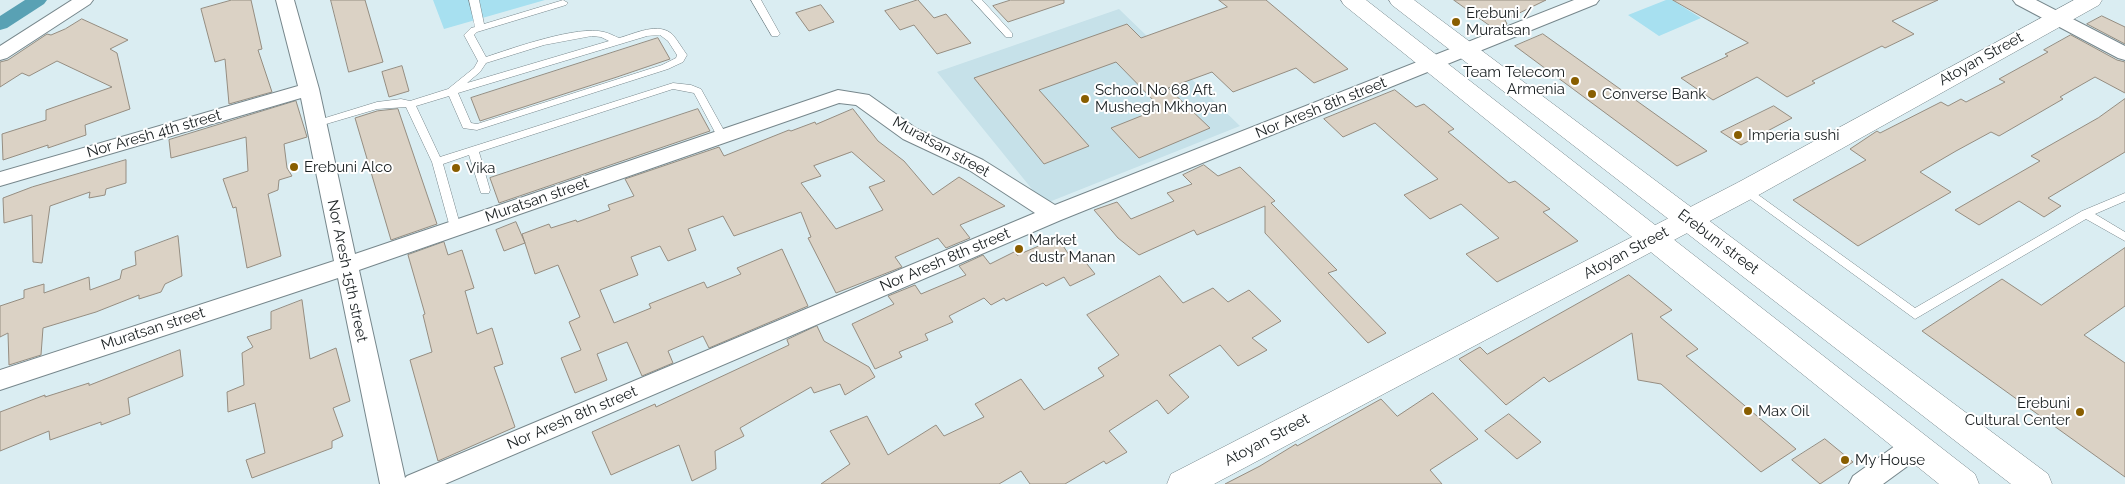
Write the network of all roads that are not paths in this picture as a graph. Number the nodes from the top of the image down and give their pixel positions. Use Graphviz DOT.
graph roads {
  1 [pos="84,0"];
  2 [pos="285,0"];
  3 [pos="474,0"];
  4 [pos="756,0"];
  5 [pos="978,0"];
  6 [pos="1352,0"];
  7 [pos="1400,0"];
  8 [pos="1590,0"];
  9 [pos="2022,0"];
  10 [pos="2091,0"];
  11 [pos="563,3"];
  12 [pos="2056,18"];
  13 [pos="480,27"];
  14 [pos="774,34"];
  15 [pos="1009,35"];
  16 [pos="618,41"];
  17 [pos="1466,50"];
  18 [pos="0,54"];
  19 [pos="2125,54"];
  20 [pos="483,61"];
  21 [pos="1432,64"];
  22 [pos="309,89"];
  23 [pos="452,91"];
  24 [pos="410,104"];
  25 [pos="316,124"];
  26 [pos="722,136"];
  27 [pos="473,151"];
  28 [pos="437,162"];
  29 [pos="0,179"];
  30 [pos="485,190"];
  31 [pos="1746,190"];
  32 [pos="2125,197"];
  33 [pos="1053,214"];
  34 [pos="2086,214"];
  35 [pos="1688,220"];
  36 [pos="455,228"];
  37 [pos="2125,237"];
  38 [pos="1652,239"];
  39 [pos="346,266"];
  40 [pos="0,380"];
  41 [pos="1916,446"];
  42 [pos="393,484"];
  43 [pos="416,484"];
  44 [pos="1183,484"];
  45 [pos="1862,484"];
  46 [pos="1963,484"];
  47 [pos="2036,484"];
  1 -- 18 [label="street"];
  2 -- 22 [label="street, Nor Aresh 15th street"];
  3 -- 13 [label="lane"];
  4 -- 14 [label="lane"];
  5 -- 15 [label="lane"];
  6 -- 21 [label="main road"];
  7 -- 17 [label="main road, Erebuni street"];
  8 -- 17 [label="street, Nor Aresh 8th street"];
  9 -- 12 [label="street"];
  10 -- 12 [label="main road, Atoyan Street"];
  11 -- 13 [label="lane"];
  12 -- 19 [label="street"];
  12 -- 31 [label="main road, Atoyan Street"];
  13 -- 20 [label="lane"];
  16 -- 20 [label="lane"];
  16 -- 23 [label="lane"];
  16 -- 23 [label="lane"];
  17 -- 21 [label="street, Nor Aresh 8th street"];
  17 -- 35 [label="main road, Erebuni street"];
  20 -- 23 [label="lane"];
  21 -- 33 [label="street, Nor Aresh 8th street"];
  21 -- 38 [label="main road"];
  22 -- 25 [label="street, Nor Aresh 15th street"];
  22 -- 29 [label="street, Nor Aresh 4th street"];
  23 -- 24 [label="lane"];
  24 -- 25 [label="lane"];
  24 -- 28 [label="lane"];
  25 -- 39 [label="street, Nor Aresh 15th street"];
  26 -- 27 [label="lane"];
  26 -- 33 [label="street, Muratsan street"];
  26 -- 36 [label="street, Muratsan street"];
  27 -- 28 [label="lane"];
  27 -- 30 [label="lane"];
  28 -- 36 [label="lane"];
  31 -- 34 [label="lane"];
  31 -- 35 [label="main road, Atoyan Street"];
  32 -- 34 [label="lane"];
  33 -- 43 [label="street, Nor Aresh 8th street"];
  34 -- 37 [label="lane"];
  35 -- 38 [label="main road, Atoyan Street"];
  35 -- 47 [label="main road, Erebuni street"];
  36 -- 39 [label="street, Muratsan street"];
  38 -- 41 [label="main road"];
  38 -- 44 [label="main road, Atoyan Street"];
  39 -- 40 [label="street, Muratsan street"];
  39 -- 42 [label="street, Nor Aresh 15th street"];
  41 -- 45 [label="street"];
  41 -- 46 [label="main road"];
}
